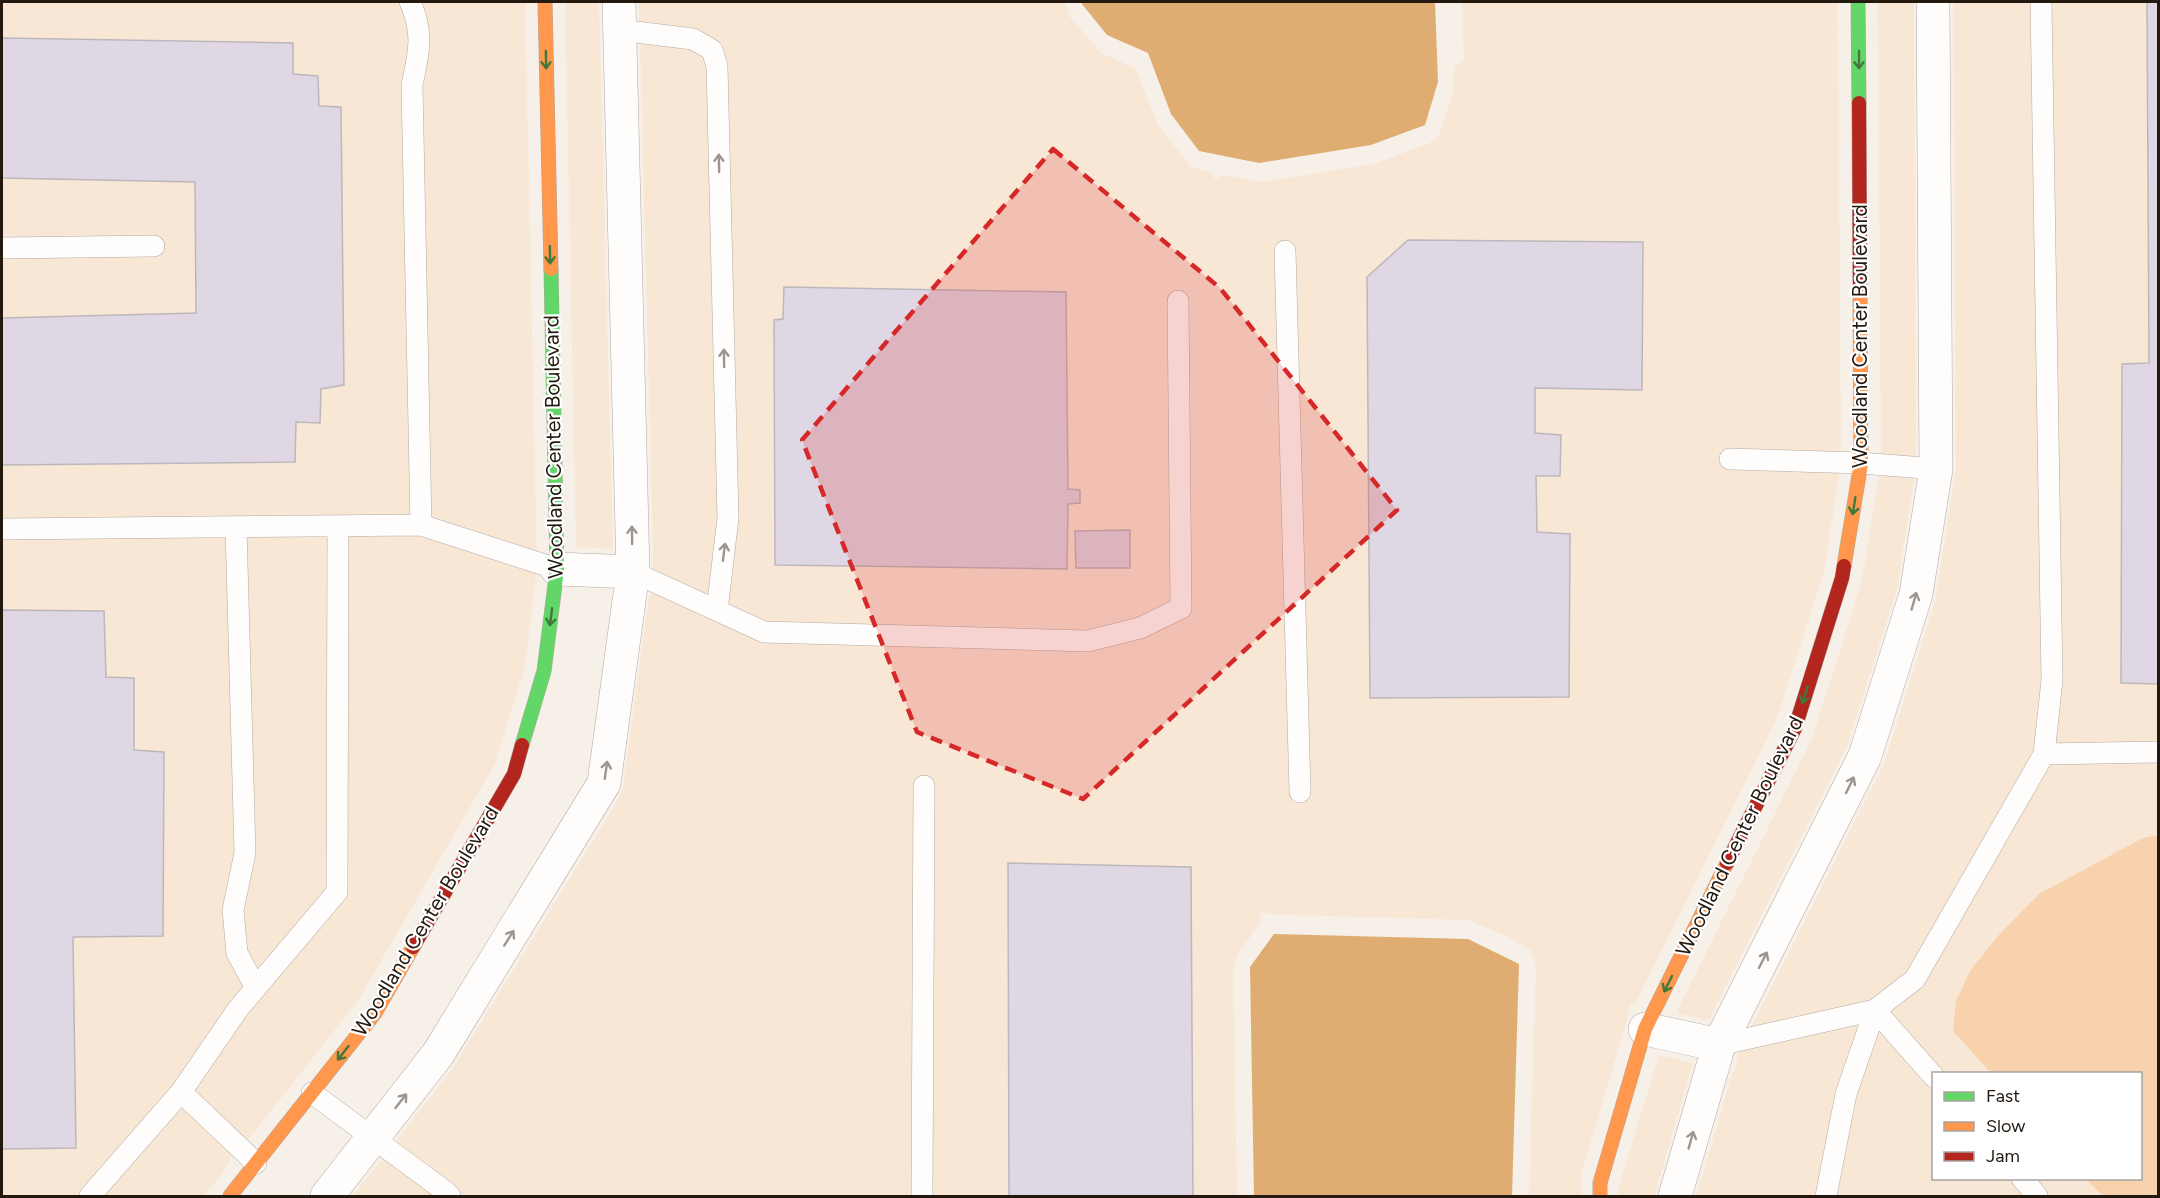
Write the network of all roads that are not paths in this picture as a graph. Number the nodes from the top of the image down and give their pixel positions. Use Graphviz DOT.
graph roads {
  1 [pos="410,2"];
  2 [pos="545,2"];
  3 [pos="1858,2"];
  4 [pos="1933,2"];
  5 [pos="2041,2"];
  6 [pos="619,16"];
  7 [pos="154,246"];
  8 [pos="2,248"];
  9 [pos="1285,251"];
  10 [pos="1178,301"];
  11 [pos="1730,459"];
  12 [pos="1861,463"];
  13 [pos="1936,469"];
  14 [pos="421,525"];
  15 [pos="338,526"];
  16 [pos="236,527"];
  17 [pos="2,529"];
  18 [pos="557,568"];
  19 [pos="633,572"];
  20 [pos="717,610"];
  21 [pos="2158,752"];
  22 [pos="2044,754"];
  23 [pos="924,786"];
  24 [pos="1300,792"];
  25 [pos="255,988"];
  26 [pos="1875,1010"];
  27 [pos="1646,1029"];
  28 [pos="1719,1045"];
  29 [pos="1932,1075"];
  30 [pos="181,1092"];
  31 [pos="312,1093"];
  32 [pos="373,1137"];
  33 [pos="2023,1180"];
  34 [pos="243,1186"];
  35 [pos="90,1197"];
  36 [pos="327,1197"];
  37 [pos="450,1197"];
  38 [pos="921,1197"];
  39 [pos="1600,1197"];
  40 [pos="1675,1197"];
  41 [pos="1826,1197"];
  42 [pos="2037,1197"];
  1 -- 14 [label="lane"];
  2 -- 18 [label="street, Woodland Center Boulevard, one-way"];
  3 -- 12 [label="street, Woodland Center Boulevard, one-way"];
  4 -- 13 [label="street"];
  5 -- 22 [label="lane"];
  19 -- 6 [label="street, one-way"];
  20 -- 6 [label="lane, one-way"];
  7 -- 8 [label="lane"];
  9 -- 24 [label="lane"];
  10 -- 20 [label="lane"];
  11 -- 12 [label="lane"];
  12 -- 13 [label="lane"];
  12 -- 27 [label="street, Woodland Center Boulevard, one-way"];
  28 -- 13 [label="street, one-way"];
  14 -- 15 [label="lane"];
  14 -- 18 [label="lane"];
  15 -- 16 [label="lane"];
  15 -- 25 [label="lane"];
  16 -- 17 [label="lane"];
  16 -- 25 [label="lane"];
  18 -- 19 [label="street"];
  18 -- 31 [label="street, Woodland Center Boulevard, one-way"];
  19 -- 20 [label="lane"];
  32 -- 19 [label="street, one-way"];
  21 -- 22 [label="lane"];
  22 -- 26 [label="lane"];
  23 -- 38 [label="lane"];
  25 -- 30 [label="lane"];
  26 -- 28 [label="lane"];
  26 -- 29 [label="lane"];
  26 -- 41 [label="lane"];
  27 -- 28 [label="street"];
  27 -- 39 [label="street, Woodland Center Boulevard"];
  40 -- 28 [label="street, one-way"];
  30 -- 34 [label="lane"];
  30 -- 35 [label="lane"];
  31 -- 32 [label="lane"];
  31 -- 34 [label="street, Woodland Center Boulevard"];
  32 -- 36 [label="street"];
  32 -- 37 [label="lane"];
  33 -- 42 [label="lane"];
}
